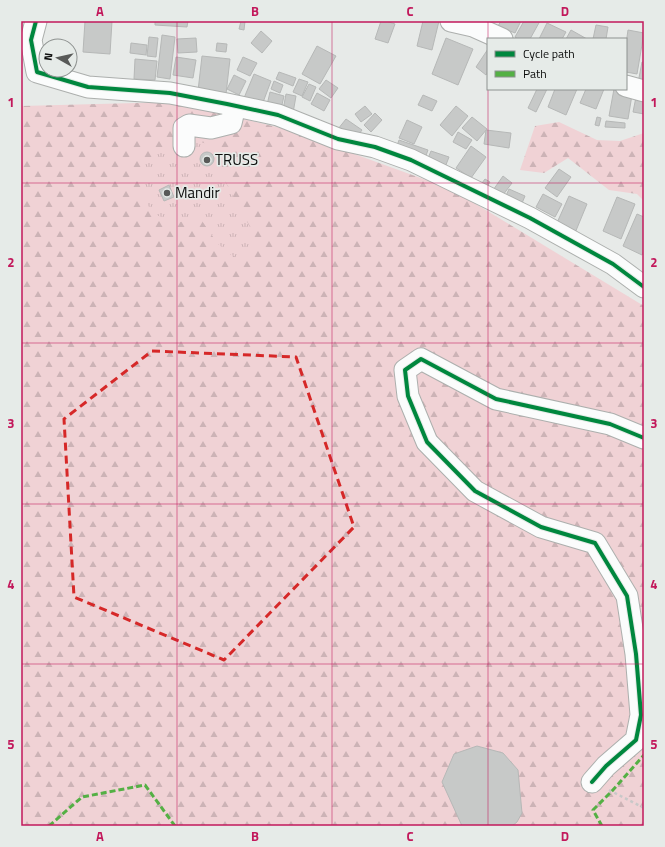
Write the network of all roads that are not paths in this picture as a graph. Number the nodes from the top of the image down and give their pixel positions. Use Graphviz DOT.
graph roads {
  1 [pos="36,21"];
  2 [pos="452,21"];
  3 [pos="500,38"];
  4 [pos="627,86"];
  5 [pos="644,91"];
  6 [pos="235,106"];
  7 [pos="184,146"];
  8 [pos="644,287"];
  9 [pos="644,438"];
  10 [pos="592,782"];
  1 -- 6 [label="street"];
  2 -- 3 [label="street"];
  4 -- 5 [label="street"];
  6 -- 7 [label="street"];
  6 -- 8 [label="street"];
  9 -- 10 [label="street"];
}
